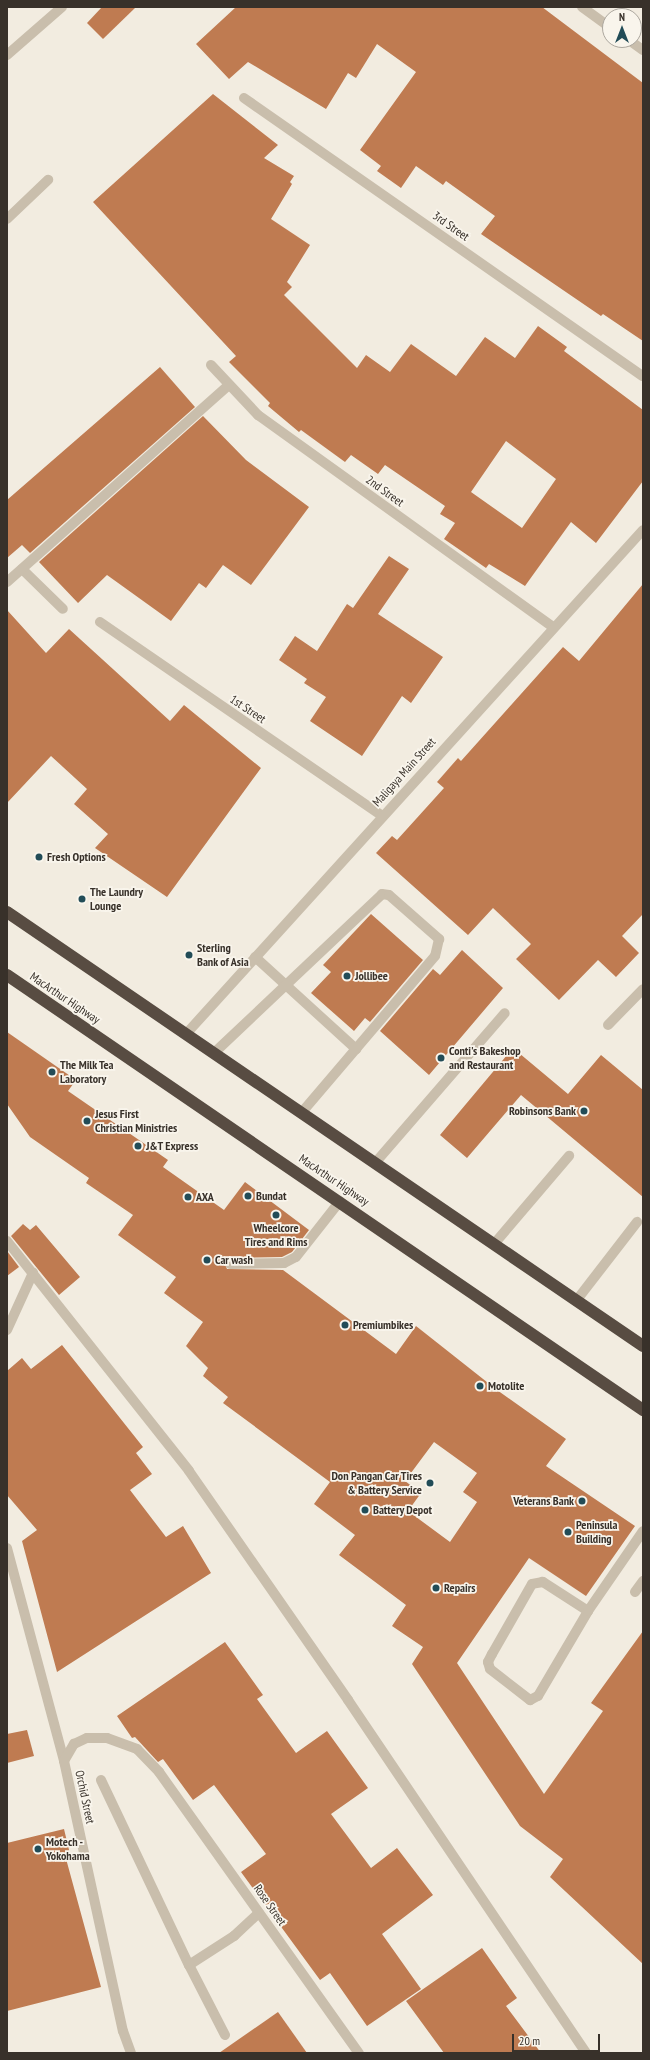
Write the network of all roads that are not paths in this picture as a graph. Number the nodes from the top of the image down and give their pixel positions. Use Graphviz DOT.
graph roads {
  1 [pos="62,7"];
  2 [pos="582,7"];
  3 [pos="602,21"];
  4 [pos="7,55"];
  5 [pos="244,98"];
  6 [pos="48,180"];
  7 [pos="7,219"];
  8 [pos="211,365"];
  9 [pos="643,376"];
  10 [pos="229,385"];
  11 [pos="643,530"];
  12 [pos="22,569"];
  13 [pos="7,582"];
  14 [pos="63,609"];
  15 [pos="100,622"];
  16 [pos="553,627"];
  17 [pos="382,816"];
  18 [pos="7,912"];
  19 [pos="255,958"];
  20 [pos="7,975"];
  21 [pos="286,985"];
  22 [pos="643,989"];
  23 [pos="505,1013"];
  24 [pos="608,1025"];
  25 [pos="186,1034"];
  26 [pos="356,1049"];
  27 [pos="214,1053"];
  28 [pos="302,1112"];
  29 [pos="568,1156"];
  30 [pos="375,1163"];
  31 [pos="340,1201"];
  32 [pos="637,1222"];
  33 [pos="7,1241"];
  34 [pos="494,1244"];
  35 [pos="230,1264"];
  36 [pos="33,1273"];
  37 [pos="576,1301"];
  38 [pos="7,1330"];
  39 [pos="643,1346"];
  40 [pos="643,1410"];
  41 [pos="643,1531"];
  42 [pos="7,1548"];
  43 [pos="643,1581"];
  44 [pos="636,1592"];
  45 [pos="588,1612"];
  46 [pos="64,1761"];
  47 [pos="101,1780"];
  48 [pos="259,1913"];
  49 [pos="189,1965"];
  50 [pos="225,2035"];
  51 [pos="131,2053"];
  52 [pos="358,2053"];
  53 [pos="586,2053"];
  1 -- 4 [label="street"];
  2 -- 3 [label="street"];
  5 -- 9 [label="street, 3rd Street"];
  6 -- 7 [label="street"];
  8 -- 10 [label="street, 2nd Street"];
  10 -- 12 [label="street"];
  10 -- 16 [label="street, 2nd Street"];
  11 -- 16 [label="street, Maligaya Main Street"];
  12 -- 13 [label="street"];
  12 -- 14 [label="street"];
  15 -- 17 [label="street, 1st Street"];
  16 -- 17 [label="street, Maligaya Main Street"];
  17 -- 19 [label="street, Maligaya Main Street"];
  18 -- 25 [label="highway"];
  19 -- 21 [label="street"];
  19 -- 25 [label="street, Maligaya Main Street"];
  20 -- 31 [label="highway, MacArthur Highway"];
  21 -- 26 [label="street"];
  21 -- 26 [label="street"];
  21 -- 27 [label="street"];
  22 -- 24 [label="street"];
  23 -- 30 [label="street"];
  25 -- 27 [label="highway"];
  26 -- 28 [label="street"];
  27 -- 28 [label="highway"];
  28 -- 30 [label="highway"];
  29 -- 34 [label="street"];
  30 -- 34 [label="highway"];
  31 -- 35 [label="street"];
  31 -- 40 [label="highway, MacArthur Highway"];
  32 -- 37 [label="street"];
  33 -- 36 [label="street"];
  34 -- 37 [label="highway"];
  36 -- 38 [label="street"];
  36 -- 53 [label="street"];
  37 -- 39 [label="highway"];
  41 -- 45 [label="street"];
  42 -- 46 [label="street, Orchid Street"];
  43 -- 44 [label="street"];
  45 -- 45 [label="street"];
  46 -- 48 [label="street, Rose Street"];
  46 -- 51 [label="street, Orchid Street"];
  47 -- 49 [label="street"];
  48 -- 49 [label="street"];
  48 -- 52 [label="street, Rose Street"];
  49 -- 50 [label="street"];
}
